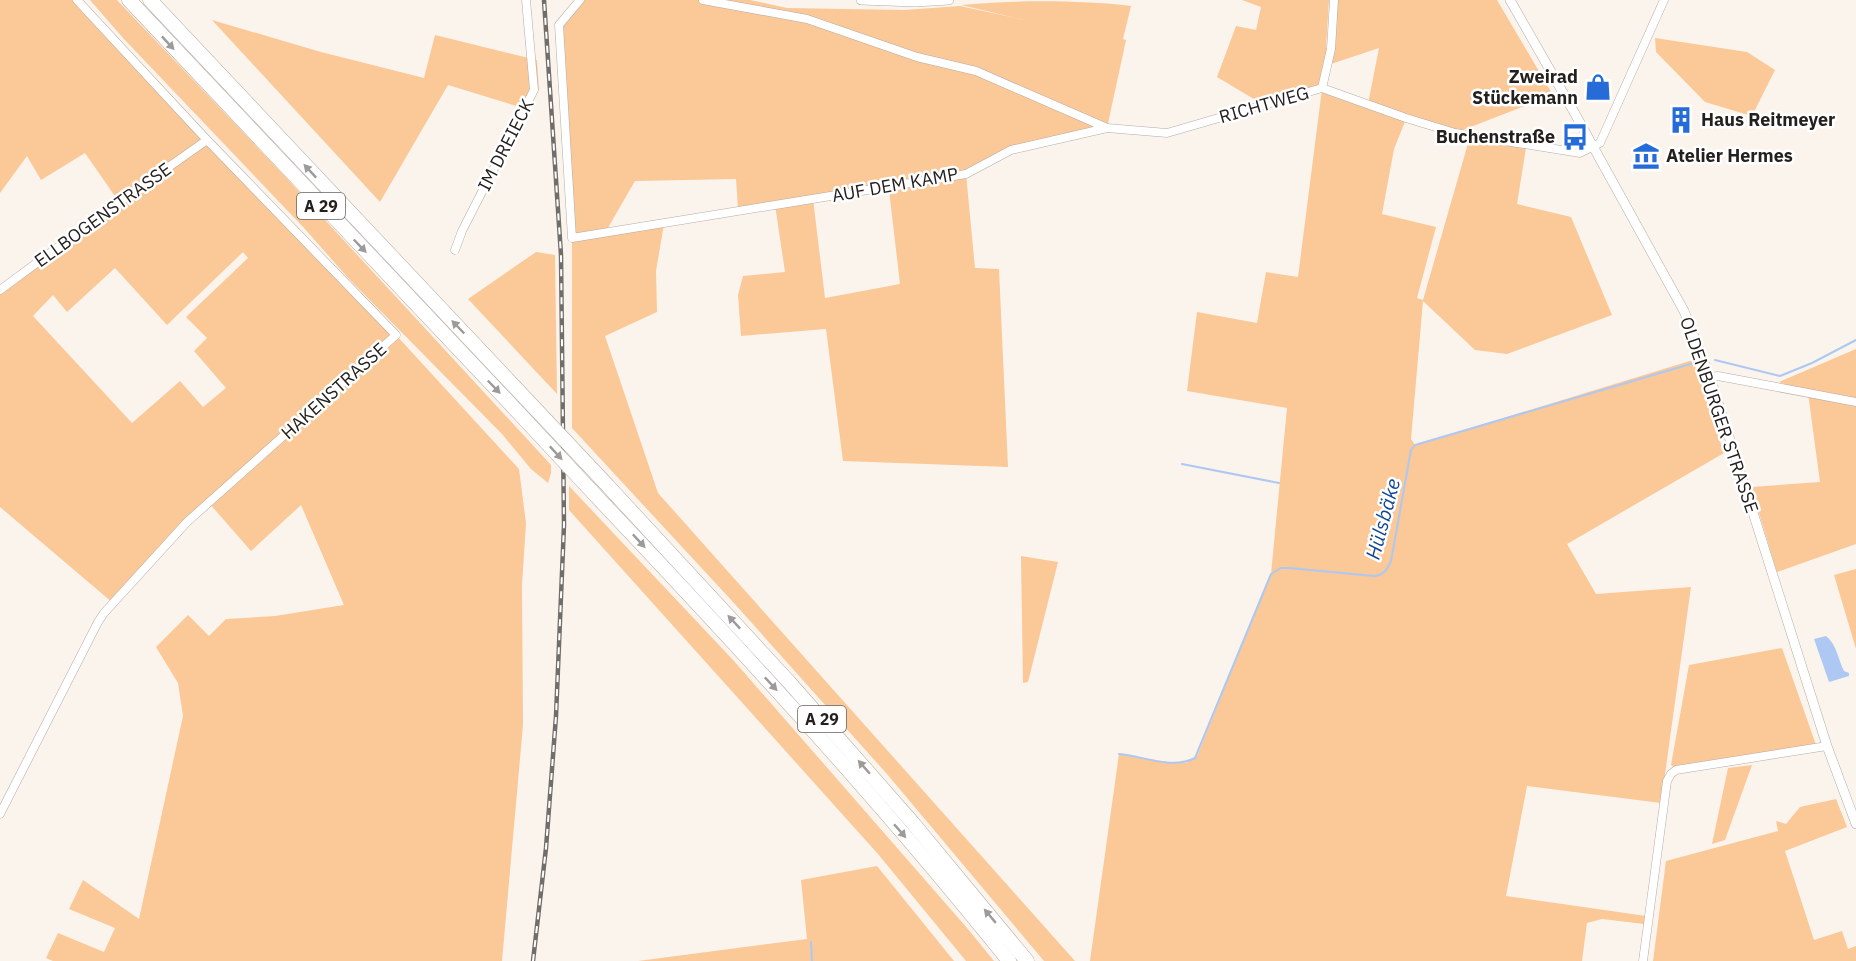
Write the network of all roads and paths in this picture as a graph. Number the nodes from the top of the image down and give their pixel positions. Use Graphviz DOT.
graph roads {
  1 [pos="77,0"];
  2 [pos="129,0"];
  3 [pos="150,0"];
  4 [pos="526,0"];
  5 [pos="580,0"];
  6 [pos="703,0"];
  7 [pos="861,0"];
  8 [pos="949,0"];
  9 [pos="1334,0"];
  10 [pos="1510,0"];
  11 [pos="1665,0"];
  12 [pos="915,1"];
  13 [pos="1323,88"];
  14 [pos="1107,128"];
  15 [pos="207,140"];
  16 [pos="1594,148"];
  17 [pos="455,250"];
  18 [pos="0,290"];
  19 [pos="1710,377"];
  20 [pos="1856,402"];
  21 [pos="1827,747"];
  22 [pos="0,814"];
  23 [pos="1856,824"];
  24 [pos="1009,961"];
  25 [pos="1027,961"];
  26 [pos="1643,961"];
  1 -- 15 [label="street, HAKENSTRASSE"];
  2 -- 24 [label="highway, A 29, one-way, bridge"];
  25 -- 3 [label="highway, A 29, one-way, bridge"];
  4 -- 17 [label="street, IM DREIECK"];
  5 -- 14 [label="street, AUF DEM KAMP"];
  6 -- 14 [label="street"];
  7 -- 12 [label="street"];
  8 -- 12 [label="street"];
  9 -- 13 [label="street"];
  10 -- 16 [label="street, OLDENBURGER STRASSE"];
  11 -- 16 [label="street"];
  13 -- 14 [label="street, RICHTWEG"];
  13 -- 16 [label="street, RICHTWEG"];
  15 -- 18 [label="street, ELLBOGENSTRASSE"];
  15 -- 22 [label="street, HAKENSTRASSE"];
  16 -- 19 [label="street, OLDENBURGER STRASSE"];
  19 -- 20 [label="street"];
  19 -- 21 [label="street, OLDENBURGER STRASSE"];
  21 -- 23 [label="street, OLDENBURGER STRASSE"];
  21 -- 26 [label="street"];
}
